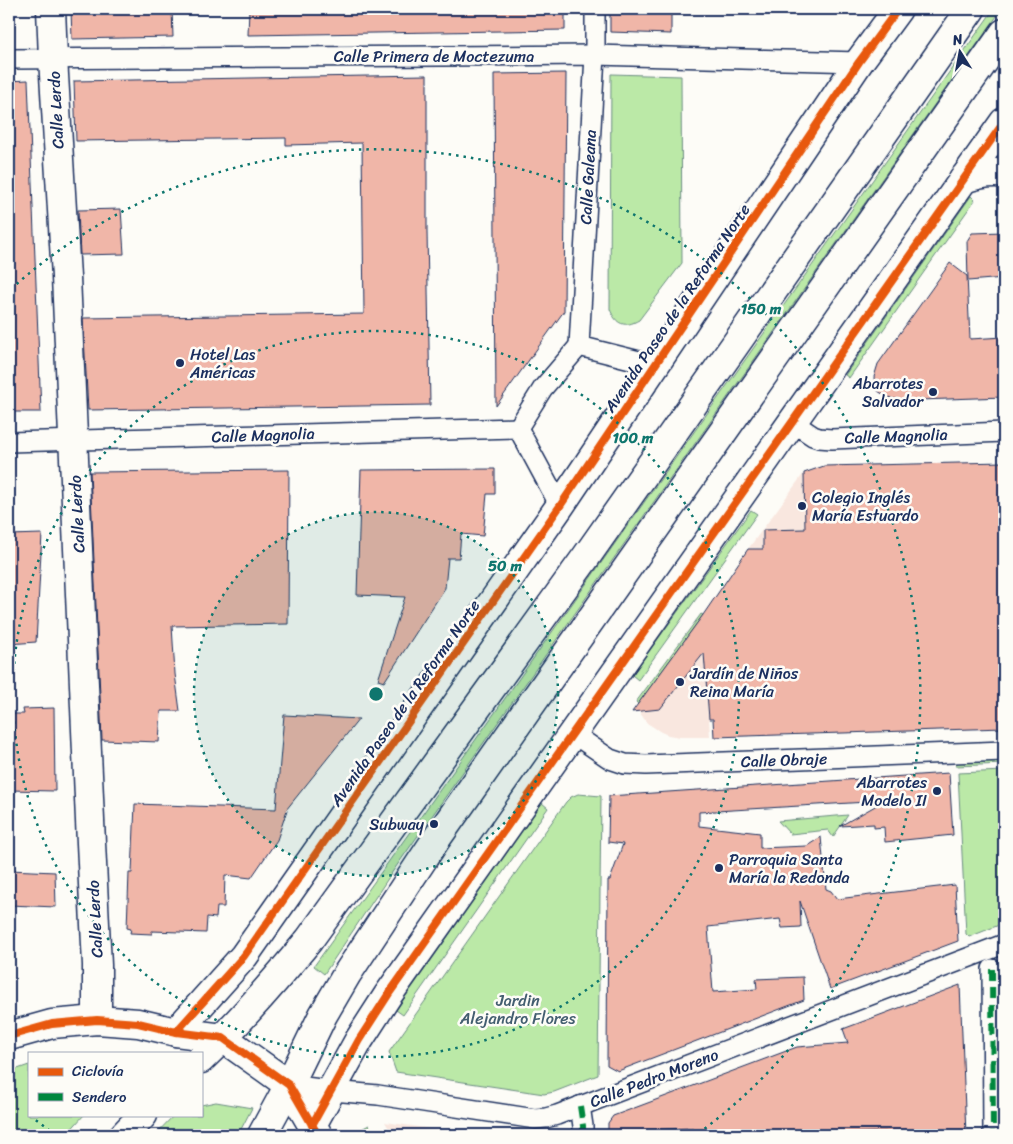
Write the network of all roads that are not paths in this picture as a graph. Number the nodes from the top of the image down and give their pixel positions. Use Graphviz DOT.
graph roads {
  1 [pos="51,9"];
  2 [pos="595,9"];
  3 [pos="898,9"];
  4 [pos="971,9"];
  5 [pos="1004,33"];
  6 [pos="595,55"];
  7 [pos="53,58"];
  8 [pos="9,59"];
  9 [pos="859,62"];
  10 [pos="1004,122"];
  11 [pos="1004,174"];
  12 [pos="963,179"];
  13 [pos="579,346"];
  14 [pos="655,365"];
  15 [pos="792,422"];
  16 [pos="518,428"];
  17 [pos="1004,432"];
  18 [pos="74,441"];
  19 [pos="9,442"];
  20 [pos="560,506"];
  21 [pos="572,733"];
  22 [pos="1004,750"];
  23 [pos="1004,944"];
  24 [pos="992,969"];
  25 [pos="96,1020"];
  26 [pos="176,1032"];
  27 [pos="9,1036"];
  28 [pos="223,1038"];
  29 [pos="202,1058"];
  30 [pos="289,1084"];
  31 [pos="332,1090"];
  32 [pos="580,1106"];
  33 [pos="142,1116"];
  34 [pos="315,1130"];
  35 [pos="124,1135"];
  36 [pos="262,1135"];
  37 [pos="583,1135"];
  38 [pos="993,1135"];
  1 -- 7 [label="street, Calle Lerdo"];
  2 -- 6 [label="street, Calle Galeana"];
  3 -- 9 [label="street, Avenida Paseo de la Reforma Norte"];
  4 -- 28 [label="street"];
  5 -- 30 [label="street"];
  6 -- 7 [label="street, Calle Primera de Moctezuma"];
  6 -- 9 [label="street, Calle Primera de Moctezuma"];
  6 -- 13 [label="street, Calle Galeana"];
  7 -- 8 [label="street, Calle Primera de Moctezuma"];
  7 -- 18 [label="street, Calle Lerdo"];
  9 -- 14 [label="street, Avenida Paseo de la Reforma Norte"];
  10 -- 12 [label="street"];
  11 -- 12 [label="street"];
  12 -- 15 [label="street"];
  13 -- 14 [label="street"];
  13 -- 16 [label="street"];
  14 -- 20 [label="street, Avenida Paseo de la Reforma Norte"];
  15 -- 17 [label="street, Calle Magnolia"];
  15 -- 21 [label="street"];
  16 -- 18 [label="street, Calle Magnolia"];
  16 -- 20 [label="street"];
  18 -- 19 [label="street, Calle Magnolia"];
  18 -- 25 [label="street, Calle Lerdo"];
  20 -- 26 [label="street, Avenida Paseo de la Reforma Norte"];
  21 -- 22 [label="street, Calle Obraje"];
  21 -- 31 [label="street"];
  23 -- 32 [label="street, Calle Pedro Moreno"];
  24 -- 38 [label="street"];
  25 -- 26 [label="street"];
  25 -- 27 [label="street"];
  26 -- 28 [label="street"];
  28 -- 29 [label="street"];
  28 -- 30 [label="street"];
  30 -- 31 [label="street, Calle Pedro Moreno"];
  30 -- 34 [label="street"];
  30 -- 36 [label="street"];
  31 -- 32 [label="street, Calle Pedro Moreno"];
  31 -- 34 [label="street"];
  32 -- 37 [label="street"];
  33 -- 35 [label="street"];
}
